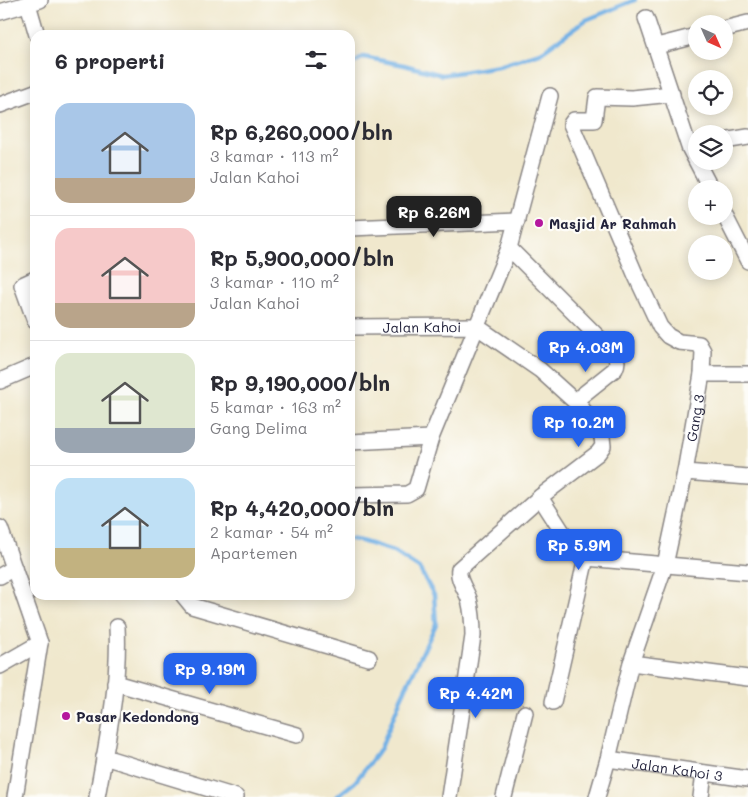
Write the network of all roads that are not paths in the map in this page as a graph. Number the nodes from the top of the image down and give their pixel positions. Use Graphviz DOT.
graph roads {
  1 [pos="34,2"];
  2 [pos="0,12"];
  3 [pos="646,18"];
  4 [pos="748,23"];
  5 [pos="733,27"];
  6 [pos="37,30"];
  7 [pos="688,38"];
  8 [pos="657,46"];
  9 [pos="30,94"];
  10 [pos="672,94"];
  11 [pos="550,96"];
  12 [pos="0,106"];
  13 [pos="688,134"];
  14 [pos="748,137"];
  15 [pos="733,140"];
  16 [pos="517,221"];
  17 [pos="730,225"];
  18 [pos="355,228"];
  19 [pos="508,248"];
  20 [pos="748,259"];
  21 [pos="30,281"];
  22 [pos="30,307"];
  23 [pos="476,326"];
  24 [pos="355,327"];
  25 [pos="30,368"];
  26 [pos="702,374"];
  27 [pos="748,374"];
  28 [pos="0,381"];
  29 [pos="575,401"];
  30 [pos="431,438"];
  31 [pos="355,442"];
  32 [pos="685,472"];
  33 [pos="748,477"];
  34 [pos="355,495"];
  35 [pos="540,497"];
  36 [pos="0,528"];
  37 [pos="586,558"];
  38 [pos="665,565"];
  39 [pos="14,568"];
  40 [pos="748,572"];
  41 [pos="0,576"];
  42 [pos="188,600"];
  43 [pos="117,627"];
  44 [pos="40,643"];
  45 [pos="369,658"];
  46 [pos="631,663"];
  47 [pos="0,666"];
  48 [pos="748,678"];
  49 [pos="115,683"];
  50 [pos="553,702"];
  51 [pos="525,713"];
  52 [pos="297,735"];
  53 [pos="104,757"];
  54 [pos="608,760"];
  55 [pos="704,773"];
  56 [pos="748,779"];
  57 [pos="15,797"];
  58 [pos="97,797"];
  59 [pos="236,797"];
  60 [pos="449,797"];
  61 [pos="504,797"];
  62 [pos="596,797"];
  63 [pos="701,797"];
  1 -- 2 [label="street"];
  1 -- 6 [label="street"];
  3 -- 8 [label="street"];
  4 -- 5 [label="street"];
  7 -- 8 [label="street"];
  8 -- 10 [label="street"];
  9 -- 12 [label="street"];
  10 -- 13 [label="street"];
  10 -- 26 [label="street, Gang 3"];
  11 -- 16 [label="street"];
  14 -- 15 [label="street"];
  16 -- 18 [label="street"];
  16 -- 19 [label="street"];
  17 -- 20 [label="street"];
  19 -- 23 [label="street"];
  19 -- 29 [label="street"];
  21 -- 22 [label="street"];
  23 -- 24 [label="street, Jalan Kahoi"];
  23 -- 29 [label="street, Jalan Kahoi"];
  23 -- 30 [label="street"];
  25 -- 28 [label="street"];
  26 -- 27 [label="street"];
  26 -- 32 [label="street, Gang 3"];
  29 -- 35 [label="street, Jalan Kahoi"];
  30 -- 31 [label="street"];
  30 -- 34 [label="street"];
  32 -- 33 [label="street"];
  32 -- 38 [label="street, Gang 3"];
  35 -- 37 [label="street"];
  35 -- 60 [label="street, Jalan Kahoi"];
  36 -- 39 [label="street"];
  37 -- 38 [label="street"];
  37 -- 50 [label="street"];
  38 -- 40 [label="street"];
  38 -- 46 [label="street, Gang 3"];
  39 -- 41 [label="street"];
  39 -- 44 [label="street"];
  42 -- 45 [label="street"];
  43 -- 49 [label="street"];
  44 -- 47 [label="street"];
  44 -- 57 [label="street"];
  46 -- 48 [label="street"];
  46 -- 54 [label="street, Gang 3"];
  49 -- 52 [label="street"];
  49 -- 53 [label="street"];
  51 -- 61 [label="street"];
  53 -- 58 [label="street"];
  53 -- 59 [label="street"];
  54 -- 55 [label="street, Jalan Kahoi 3"];
  54 -- 62 [label="street, Gang 3"];
  55 -- 56 [label="street, Jalan Kahoi 3"];
  55 -- 63 [label="street"];
}
